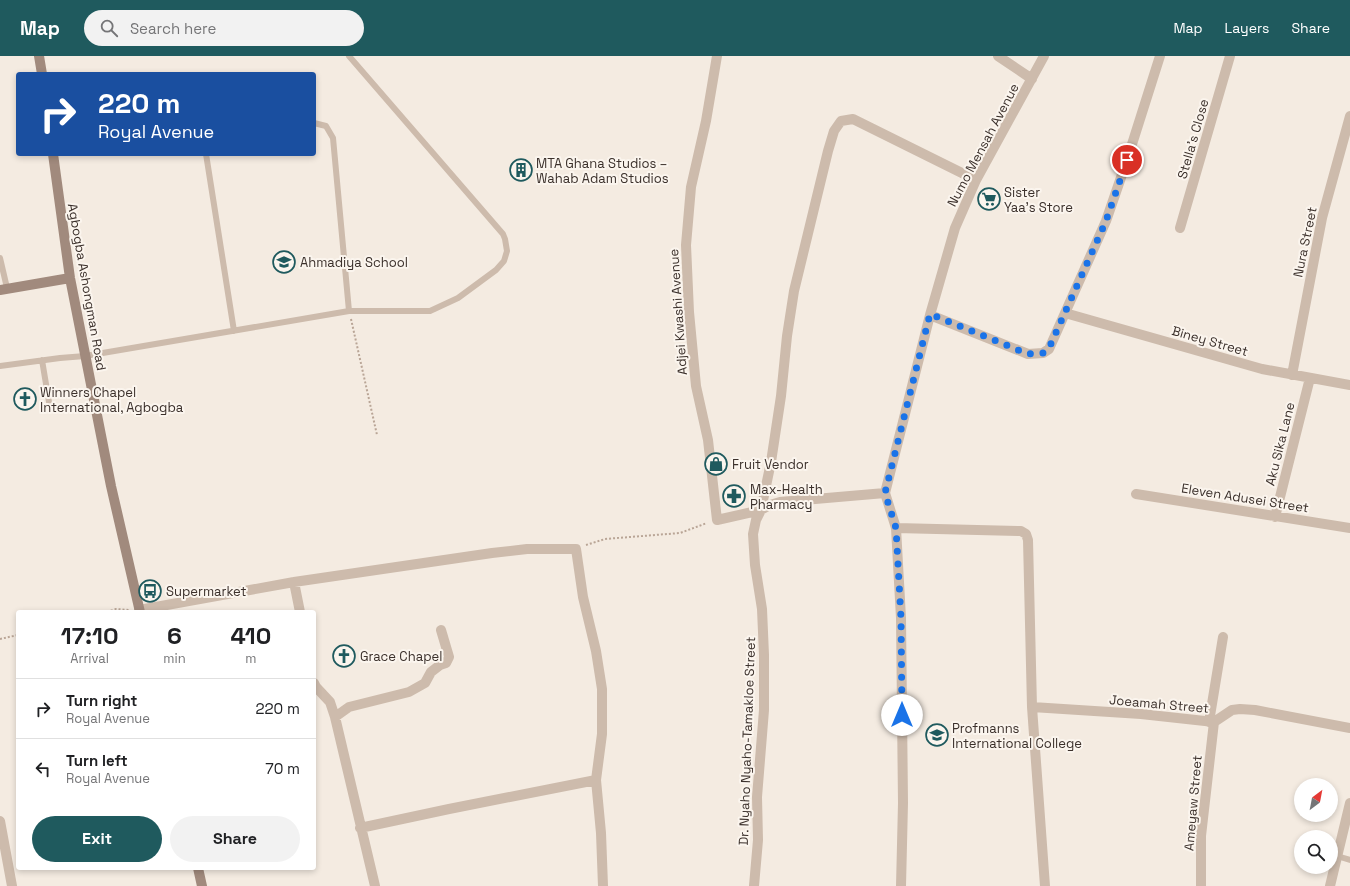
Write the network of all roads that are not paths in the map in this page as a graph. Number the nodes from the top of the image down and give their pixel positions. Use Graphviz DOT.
graph roads {
  1 [pos="39,56"];
  2 [pos="349,56"];
  3 [pos="717,56"];
  4 [pos="998,56"];
  5 [pos="1044,56"];
  6 [pos="1160,56"];
  7 [pos="1230,56"];
  8 [pos="42,72"];
  9 [pos="1032,79"];
  10 [pos="1350,116"];
  11 [pos="316,124"];
  12 [pos="55,156"];
  13 [pos="206,156"];
  14 [pos="976,180"];
  15 [pos="1180,228"];
  16 [pos="0,258"];
  17 [pos="70,278"];
  18 [pos="3,289"];
  19 [pos="349,311"];
  20 [pos="1065,313"];
  21 [pos="930,314"];
  22 [pos="234,331"];
  23 [pos="85,356"];
  24 [pos="42,360"];
  25 [pos="0,366"];
  26 [pos="1292,375"];
  27 [pos="1310,378"];
  28 [pos="1350,385"];
  29 [pos="49,402"];
  30 [pos="885,493"];
  31 [pos="1136,494"];
  32 [pos="761,510"];
  33 [pos="1275,517"];
  34 [pos="896,528"];
  35 [pos="1350,528"];
  36 [pos="294,582"];
  37 [pos="139,610"];
  38 [pos="144,610"];
  39 [pos="300,610"];
  40 [pos="441,630"];
  41 [pos="1223,637"];
  42 [pos="316,687"];
  43 [pos="1032,707"];
  44 [pos="335,717"];
  45 [pos="1212,722"];
  46 [pos="1350,728"];
  47 [pos="596,780"];
  48 [pos="1350,803"];
  49 [pos="0,821"];
  50 [pos="360,828"];
  51 [pos="1338,852"];
  52 [pos="1338,856"];
  53 [pos="1350,860"];
  54 [pos="198,870"];
  55 [pos="1333,874"];
  56 [pos="12,886"];
  57 [pos="202,886"];
  58 [pos="374,886"];
  59 [pos="603,886"];
  60 [pos="754,886"];
  61 [pos="901,886"];
  62 [pos="1045,886"];
  63 [pos="1201,886"];
  64 [pos="1330,886"];
  1 -- 8 [label="street"];
  2 -- 19 [label="lane"];
  3 -- 32 [label="street, Adjei Kwashi Avenue"];
  4 -- 9 [label="street"];
  5 -- 9 [label="street, Numo Mensah Avenue"];
  6 -- 20 [label="street"];
  7 -- 15 [label="street, Stella's Close"];
  9 -- 14 [label="street, Numo Mensah Avenue"];
  10 -- 26 [label="street, Nura Street"];
  11 -- 19 [label="lane"];
  12 -- 17 [label="street, Agbogba Ashongman Road"];
  13 -- 22 [label="lane"];
  14 -- 21 [label="street, Numo Mensah Avenue"];
  14 -- 32 [label="street, Dr. Nyaho Nyaho-Tamakloe Street"];
  16 -- 18 [label="lane"];
  17 -- 18 [label="street"];
  17 -- 23 [label="street, Agbogba Ashongman Road"];
  19 -- 22 [label="lane"];
  20 -- 21 [label="street"];
  20 -- 26 [label="street, Biney Street"];
  21 -- 30 [label="street, Numo Mensah Avenue"];
  22 -- 23 [label="lane"];
  23 -- 24 [label="lane"];
  23 -- 37 [label="street, Agbogba Ashongman Road"];
  24 -- 25 [label="lane"];
  24 -- 29 [label="lane"];
  26 -- 27 [label="street, Biney Street"];
  27 -- 28 [label="street, Biney Street"];
  27 -- 33 [label="street, Aku Sika Lane"];
  30 -- 32 [label="street"];
  30 -- 34 [label="street"];
  31 -- 33 [label="street, Eleven Adusei Street"];
  32 -- 60 [label="street, Dr. Nyaho Nyaho-Tamakloe Street"];
  33 -- 35 [label="street, Eleven Adusei Street"];
  34 -- 43 [label="street"];
  34 -- 61 [label="street"];
  36 -- 38 [label="street"];
  36 -- 39 [label="street"];
  36 -- 47 [label="street"];
  40 -- 44 [label="street"];
  41 -- 45 [label="street, Ameyaw Street"];
  42 -- 44 [label="street"];
  43 -- 45 [label="street, Joeamah Street"];
  43 -- 62 [label="street"];
  44 -- 50 [label="street"];
  45 -- 46 [label="street, Joeamah Street"];
  45 -- 63 [label="street, Ameyaw Street"];
  47 -- 50 [label="street"];
  47 -- 59 [label="street"];
  48 -- 51 [label="street"];
  49 -- 56 [label="street"];
  50 -- 58 [label="street"];
  52 -- 53 [label="lane"];
  54 -- 57 [label="street"];
  55 -- 64 [label="street"];
}
